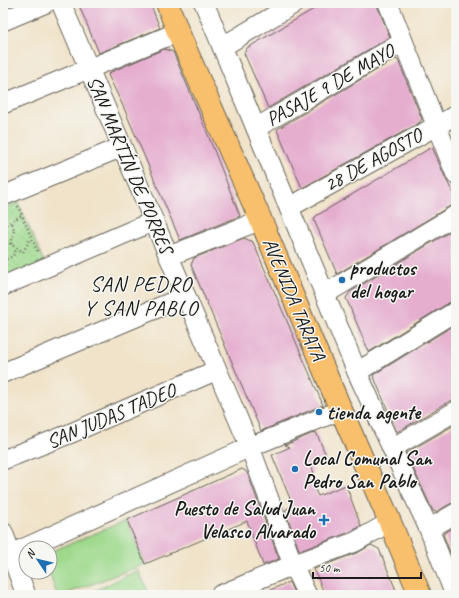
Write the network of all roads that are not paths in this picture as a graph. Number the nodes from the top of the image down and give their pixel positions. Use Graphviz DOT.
graph roads {
  1 [pos="46,3"];
  2 [pos="61,3"];
  3 [pos="168,3"];
  4 [pos="204,3"];
  5 [pos="295,3"];
  6 [pos="388,3"];
  7 [pos="3,21"];
  8 [pos="178,32"];
  9 [pos="403,42"];
  10 [pos="222,47"];
  11 [pos="89,70"];
  12 [pos="3,104"];
  13 [pos="456,115"];
  14 [pos="435,126"];
  15 [pos="256,128"];
  16 [pos="122,147"];
  17 [pos="456,176"];
  18 [pos="8,194"];
  19 [pos="290,206"];
  20 [pos="456,215"];
  21 [pos="261,220"];
  22 [pos="154,221"];
  23 [pos="168,256"];
  24 [pos="3,286"];
  25 [pos="325,294"];
  26 [pos="186,296"];
  27 [pos="456,311"];
  28 [pos="218,370"];
  29 [pos="357,372"];
  30 [pos="3,374"];
  31 [pos="341,410"];
  32 [pos="456,411"];
  33 [pos="250,447"];
  34 [pos="392,448"];
  35 [pos="3,460"];
  36 [pos="456,513"];
  37 [pos="390,522"];
  38 [pos="429,529"];
  39 [pos="3,532"];
  40 [pos="11,554"];
  41 [pos="293,565"];
  42 [pos="26,595"];
  43 [pos="220,595"];
  44 [pos="307,595"];
  45 [pos="420,595"];
  46 [pos="455,595"];
  1 -- 7 [label="street"];
  2 -- 11 [label="street, SAN MARTÍN DE PORRES"];
  3 -- 8 [label="highway, AVENIDA TARATA"];
  4 -- 10 [label="street, AVENIDA TARATA"];
  5 -- 10 [label="street"];
  6 -- 9 [label="street"];
  8 -- 11 [label="street"];
  8 -- 21 [label="highway, AVENIDA TARATA"];
  9 -- 14 [label="street"];
  9 -- 15 [label="street, PASAJE 9 DE MAYO"];
  10 -- 15 [label="street, AVENIDA TARATA"];
  11 -- 12 [label="street"];
  11 -- 16 [label="street, SAN MARTÍN DE PORRES"];
  13 -- 14 [label="street, 28 DE AGOSTO"];
  14 -- 17 [label="street"];
  14 -- 19 [label="street, 28 DE AGOSTO"];
  15 -- 19 [label="street, AVENIDA TARATA"];
  16 -- 18 [label="street"];
  16 -- 22 [label="street, SAN MARTÍN DE PORRES"];
  19 -- 25 [label="street, AVENIDA TARATA"];
  20 -- 25 [label="street"];
  21 -- 23 [label="street"];
  21 -- 31 [label="highway, AVENIDA TARATA"];
  22 -- 23 [label="street, SAN MARTÍN DE PORRES"];
  22 -- 24 [label="street"];
  23 -- 26 [label="street, SAN MARTÍN DE PORRES"];
  25 -- 29 [label="street, AVENIDA TARATA"];
  26 -- 28 [label="street, SAN MARTÍN DE PORRES"];
  26 -- 30 [label="street"];
  27 -- 29 [label="street"];
  28 -- 33 [label="street, SAN MARTÍN DE PORRES"];
  28 -- 35 [label="street, SAN JUDAS TADEO"];
  29 -- 34 [label="street, AVENIDA TARATA"];
  31 -- 33 [label="street"];
  31 -- 37 [label="highway, AVENIDA TARATA"];
  32 -- 34 [label="street"];
  33 -- 40 [label="street"];
  33 -- 41 [label="street, SAN MARTÍN DE PORRES"];
  34 -- 38 [label="street, AVENIDA TARATA"];
  36 -- 38 [label="street"];
  37 -- 41 [label="street"];
  37 -- 45 [label="highway, AVENIDA TARATA"];
  38 -- 46 [label="street, AVENIDA TARATA"];
  39 -- 40 [label="street"];
  40 -- 42 [label="street"];
  41 -- 43 [label="street"];
  41 -- 44 [label="street, SAN MARTÍN DE PORRES"];
}
